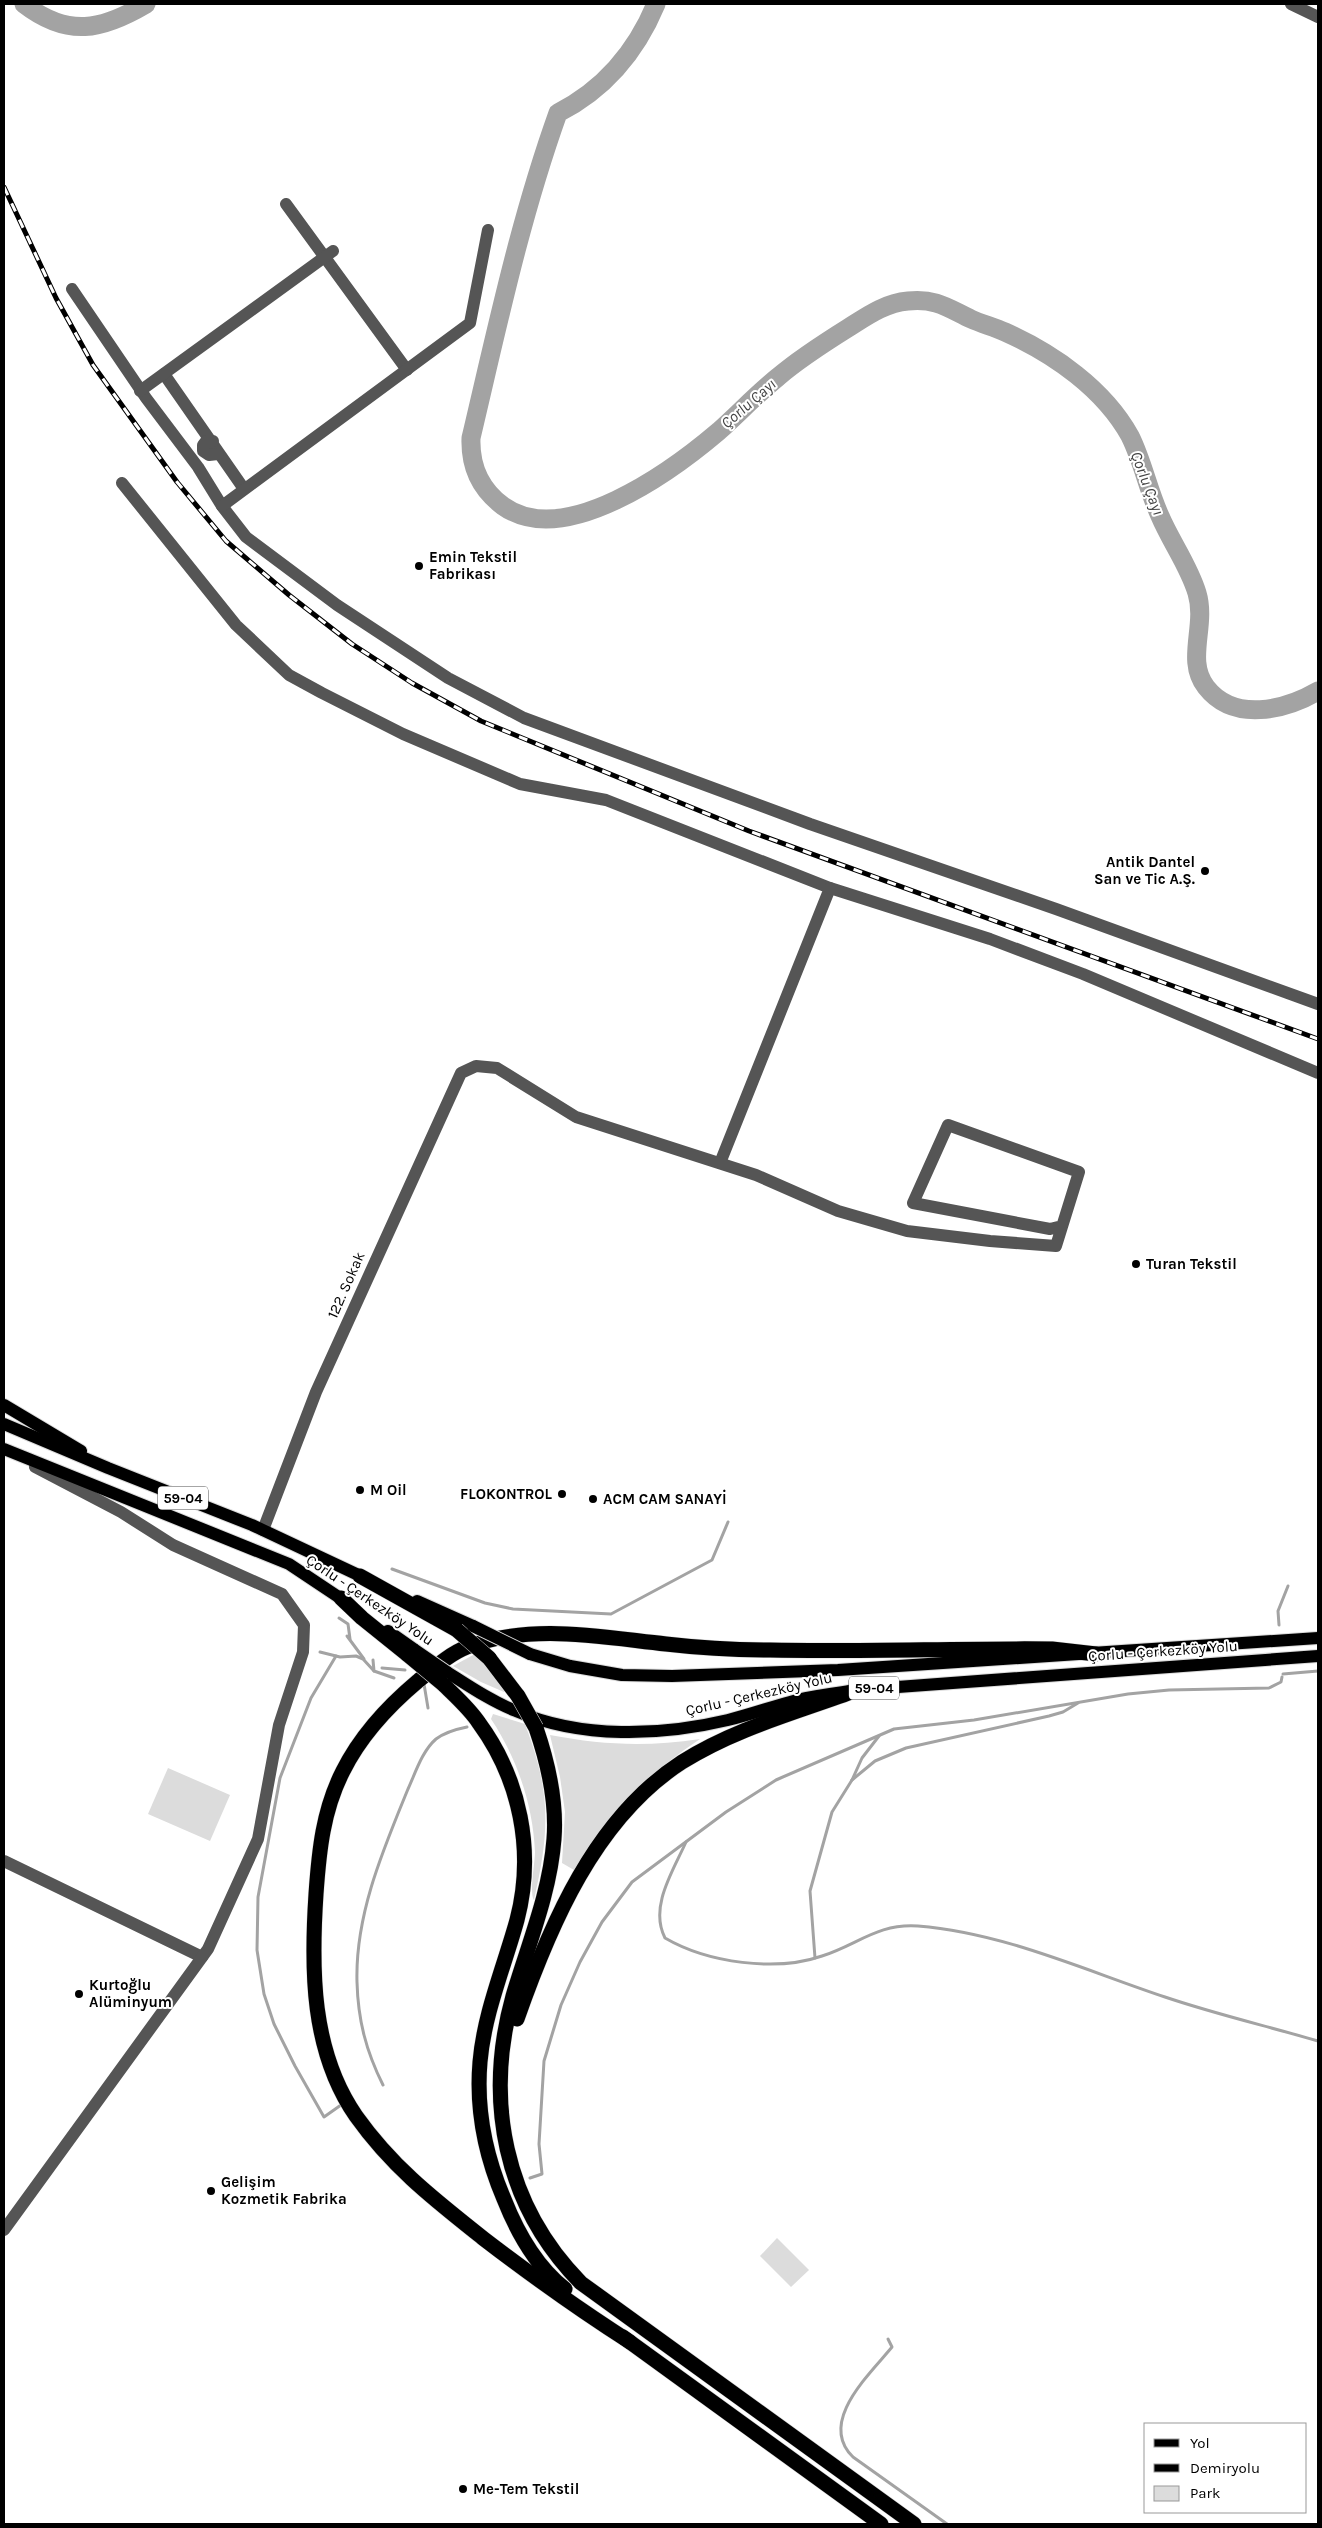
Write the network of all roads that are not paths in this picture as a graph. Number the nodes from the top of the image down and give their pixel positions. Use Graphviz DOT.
graph roads {
  1 [pos="1291,4"];
  2 [pos="1318,17"];
  3 [pos="286,204"];
  4 [pos="488,230"];
  5 [pos="329,254"];
  6 [pos="72,289"];
  7 [pos="407,370"];
  8 [pos="164,374"];
  9 [pos="140,391"];
  10 [pos="122,483"];
  11 [pos="244,489"];
  12 [pos="222,506"];
  13 [pos="830,888"];
  14 [pos="1318,1004"];
  15 [pos="1318,1073"];
  16 [pos="720,1163"];
  17 [pos="1062,1226"];
  18 [pos="4,1405"];
  19 [pos="4,1424"];
  20 [pos="4,1450"];
  21 [pos="108,1468"];
  22 [pos="263,1530"];
  23 [pos="360,1576"];
  24 [pos="342,1598"];
  25 [pos="1318,1638"];
  26 [pos="1096,1654"];
  27 [pos="1318,1656"];
  28 [pos="445,1678"];
  29 [pos="857,1690"];
  30 [pos="4,1861"];
  31 [pos="202,1957"];
  32 [pos="500,2114"];
  33 [pos="4,2230"];
  34 [pos="630,2342"];
  35 [pos="781,2428"];
  36 [pos="770,2444"];
  37 [pos="881,2524"];
  38 [pos="914,2524"];
  1 -- 2 [label="street"];
  3 -- 5 [label="street"];
  4 -- 7 [label="street"];
  5 -- 7 [label="street"];
  5 -- 8 [label="street"];
  6 -- 9 [label="street"];
  7 -- 11 [label="street"];
  8 -- 9 [label="street"];
  8 -- 11 [label="street"];
  9 -- 12 [label="street"];
  10 -- 13 [label="street"];
  11 -- 12 [label="street"];
  12 -- 14 [label="street"];
  13 -- 15 [label="street"];
  13 -- 16 [label="street"];
  16 -- 17 [label="street"];
  16 -- 22 [label="street, 122. Sokak"];
  17 -- 17 [label="street"];
  18 -- 21 [label="main road"];
  19 -- 21 [label="main road, Çorlu - Çerkezköy Yolu / 59-04"];
  20 -- 24 [label="main road, Çorlu - Çerkezköy Yolu / 59-04"];
  20 -- 31 [label="street"];
  21 -- 22 [label="main road, Çorlu - Çerkezköy Yolu / 59-04"];
  22 -- 23 [label="main road, Çorlu - Çerkezköy Yolu / 59-04"];
  23 -- 26 [label="main road, Çorlu - Çerkezköy Yolu / 59-04, bridge"];
  23 -- 32 [label="highway, bridge"];
  24 -- 28 [label="highway, bridge"];
  25 -- 26 [label="main road, Çorlu - Çerkezköy Yolu / 59-04"];
  26 -- 34 [label="highway"];
  27 -- 29 [label="main road, Çorlu - Çerkezköy Yolu / 59-04"];
  28 -- 29 [label="main road, Çorlu - Çerkezköy Yolu / 59-04"];
  28 -- 34 [label="highway"];
  29 -- 32 [label="highway"];
  30 -- 31 [label="street"];
  31 -- 33 [label="street"];
  32 -- 35 [label="highway"];
  34 -- 36 [label="highway"];
  35 -- 36 [label="highway"];
  35 -- 38 [label="highway"];
  36 -- 37 [label="highway"];
}
